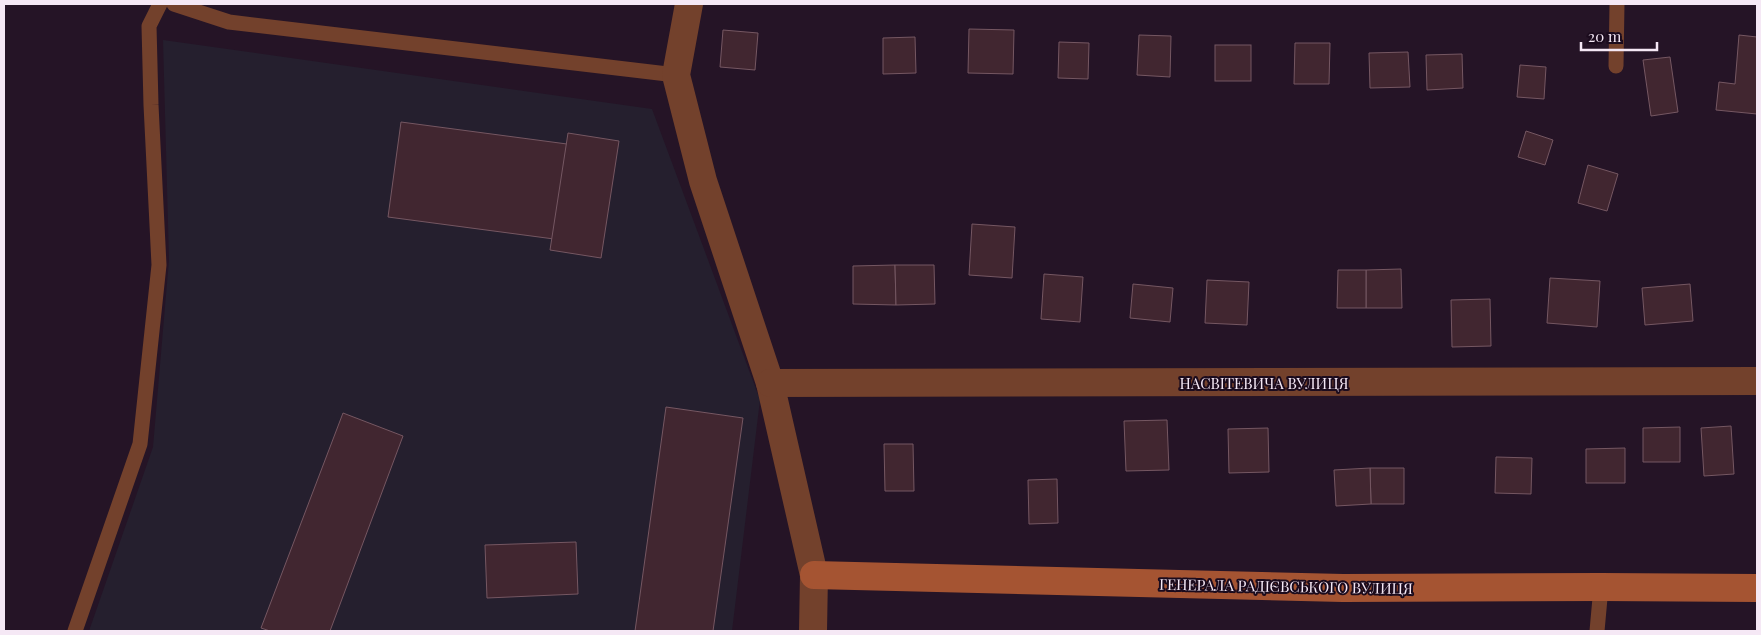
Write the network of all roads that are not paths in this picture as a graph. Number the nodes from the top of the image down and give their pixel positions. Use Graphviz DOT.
graph roads {
  1 [pos="160,4"];
  2 [pos="174,4"];
  3 [pos="689,4"];
  4 [pos="1617,4"];
  5 [pos="1616,66"];
  6 [pos="676,75"];
  7 [pos="1757,381"];
  8 [pos="770,383"];
  9 [pos="814,575"];
  10 [pos="1601,587"];
  11 [pos="1757,588"];
  12 [pos="74,631"];
  13 [pos="813,631"];
  14 [pos="1597,631"];
  1 -- 12 [label="lane"];
  2 -- 6 [label="lane"];
  3 -- 6 [label="street"];
  4 -- 5 [label="lane"];
  6 -- 8 [label="street"];
  7 -- 8 [label="street, НАСВІТЕВИЧА ВУЛИЦЯ"];
  8 -- 9 [label="street"];
  9 -- 10 [label="street, ГЕНЕРАЛА РАДІЄВСЬКОГО ВУЛИЦЯ"];
  9 -- 13 [label="street"];
  10 -- 11 [label="street, ГЕНЕРАЛА РАДІЄВСЬКОГО ВУЛИЦЯ"];
  10 -- 14 [label="lane"];
}
